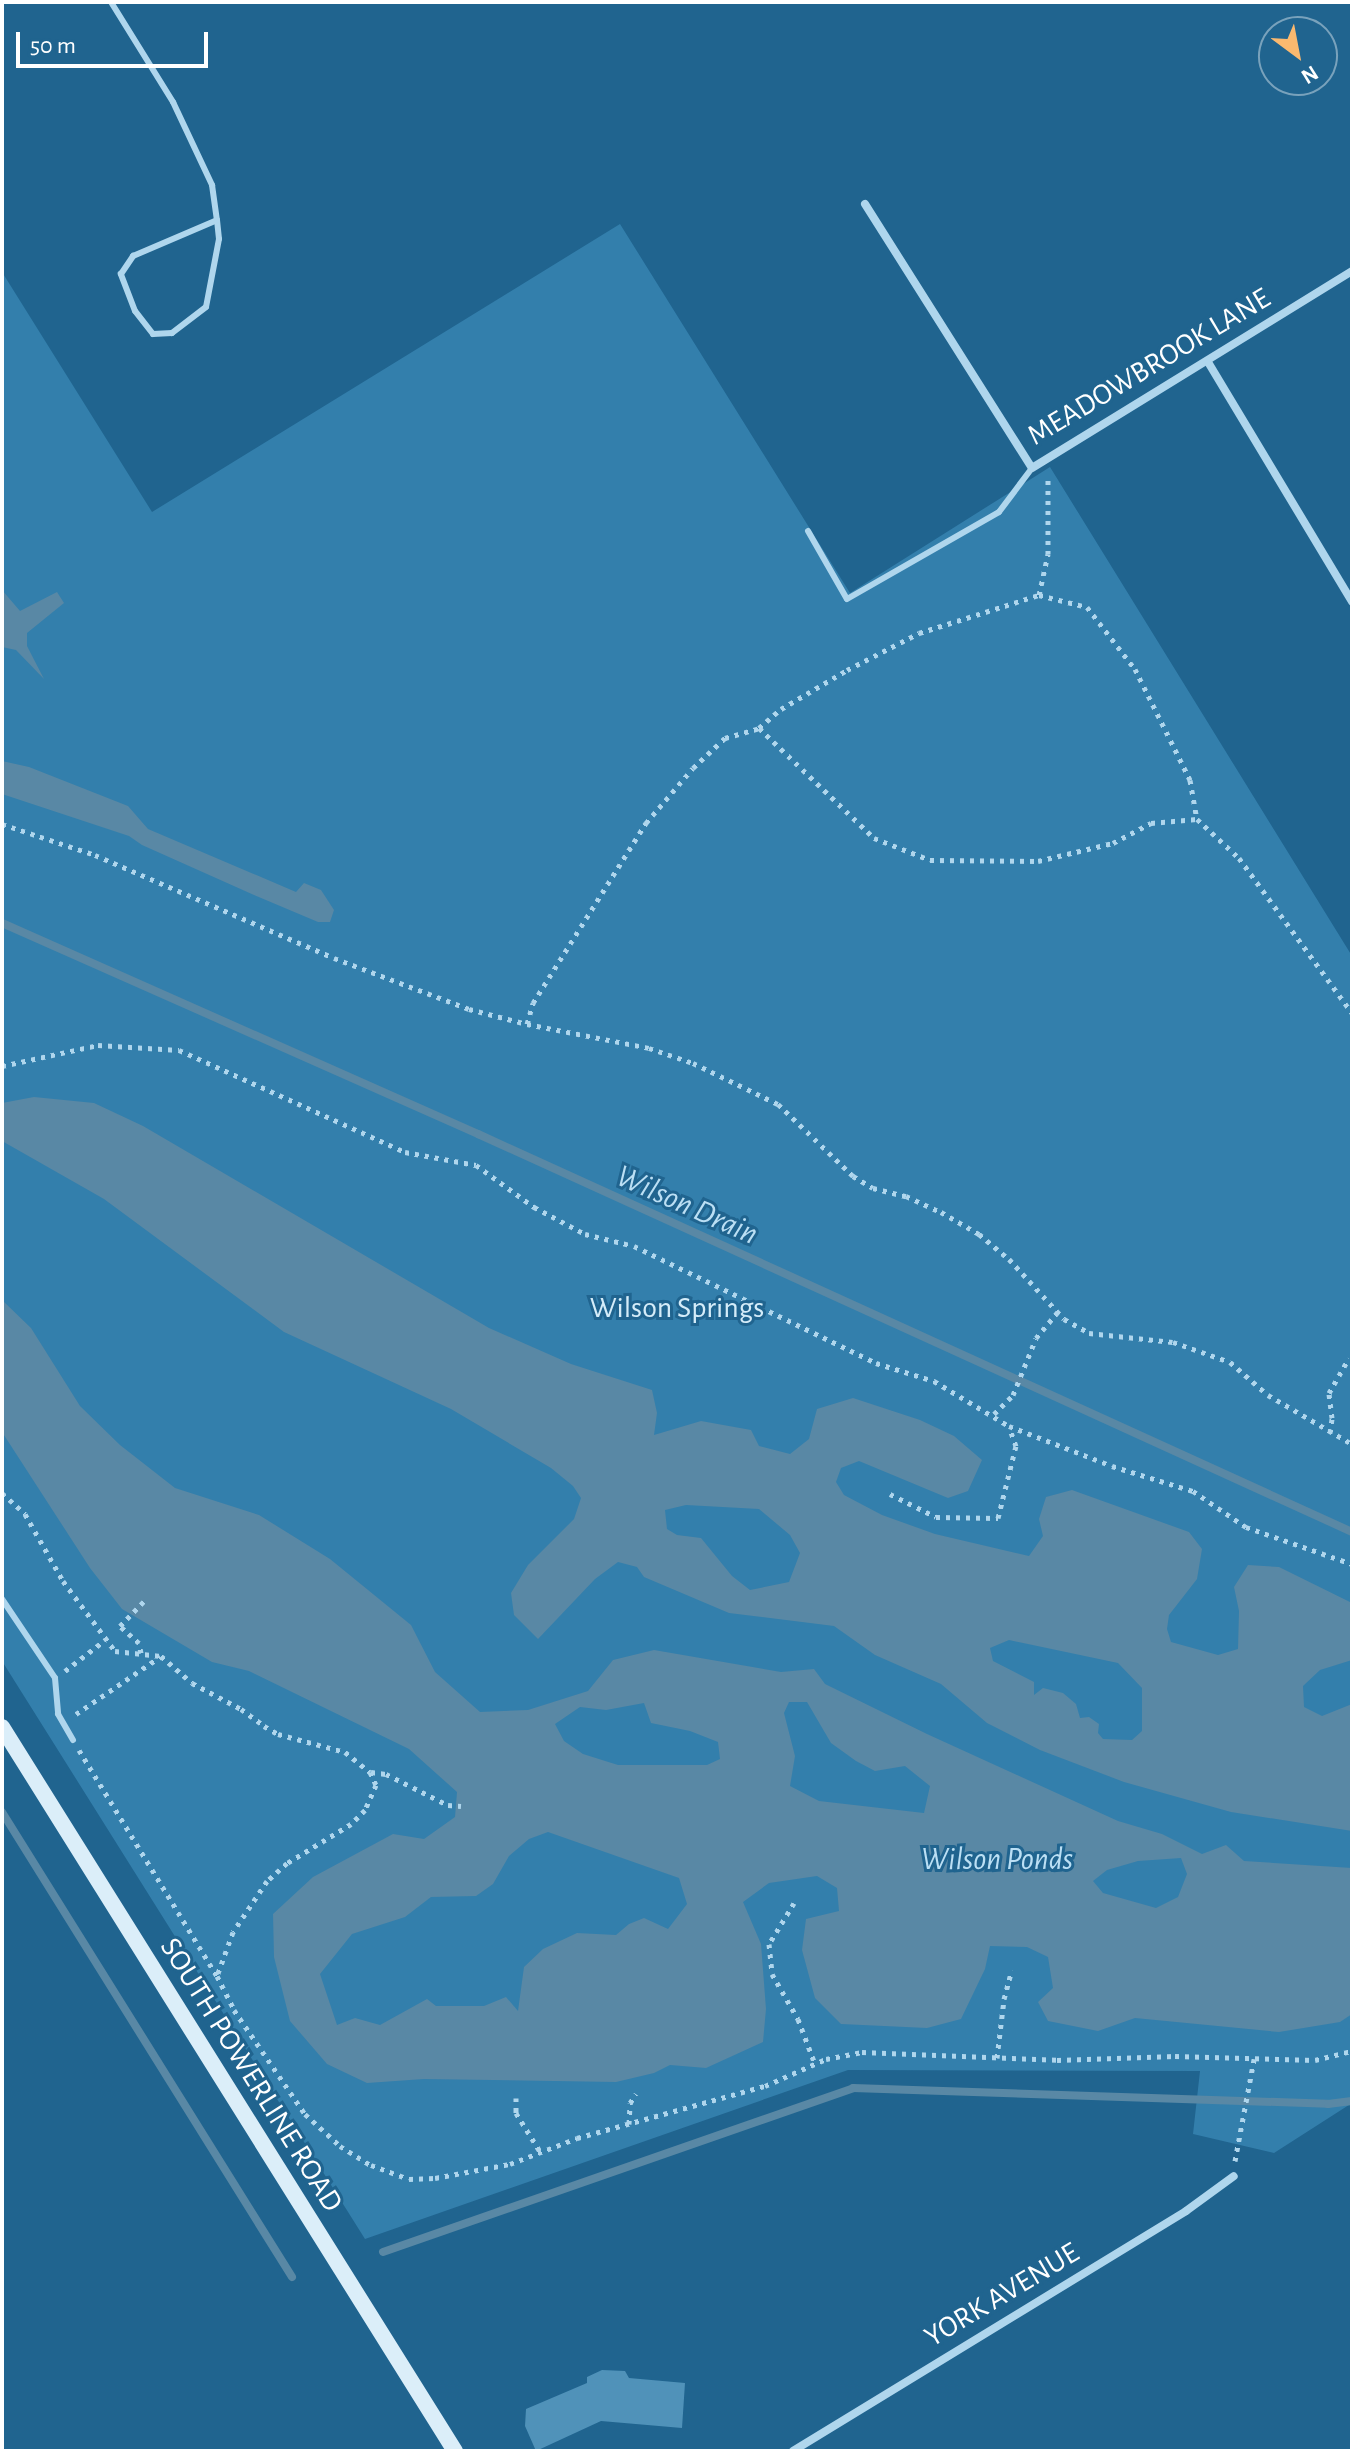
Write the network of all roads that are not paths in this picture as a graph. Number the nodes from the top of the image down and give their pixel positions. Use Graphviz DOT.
graph roads {
  1 [pos="111,2"];
  2 [pos="865,204"];
  3 [pos="217,220"];
  4 [pos="1352,271"];
  5 [pos="1208,362"];
  6 [pos="1032,468"];
  7 [pos="808,531"];
  8 [pos="1352,602"];
  9 [pos="2,1599"];
  10 [pos="2,1727"];
  11 [pos="73,1740"];
  12 [pos="1234,2176"];
  13 [pos="455,2451"];
  14 [pos="793,2451"];
  1 -- 3 [label="lane"];
  2 -- 6 [label="street, MEADOWBROOK LANE"];
  3 -- 3 [label="lane"];
  4 -- 5 [label="street, MEADOWBROOK LANE"];
  5 -- 6 [label="street, MEADOWBROOK LANE"];
  5 -- 8 [label="street"];
  6 -- 7 [label="lane"];
  9 -- 11 [label="lane"];
  10 -- 13 [label="street, SOUTH POWERLINE ROAD"];
  12 -- 14 [label="street, YORK AVENUE"];
}
